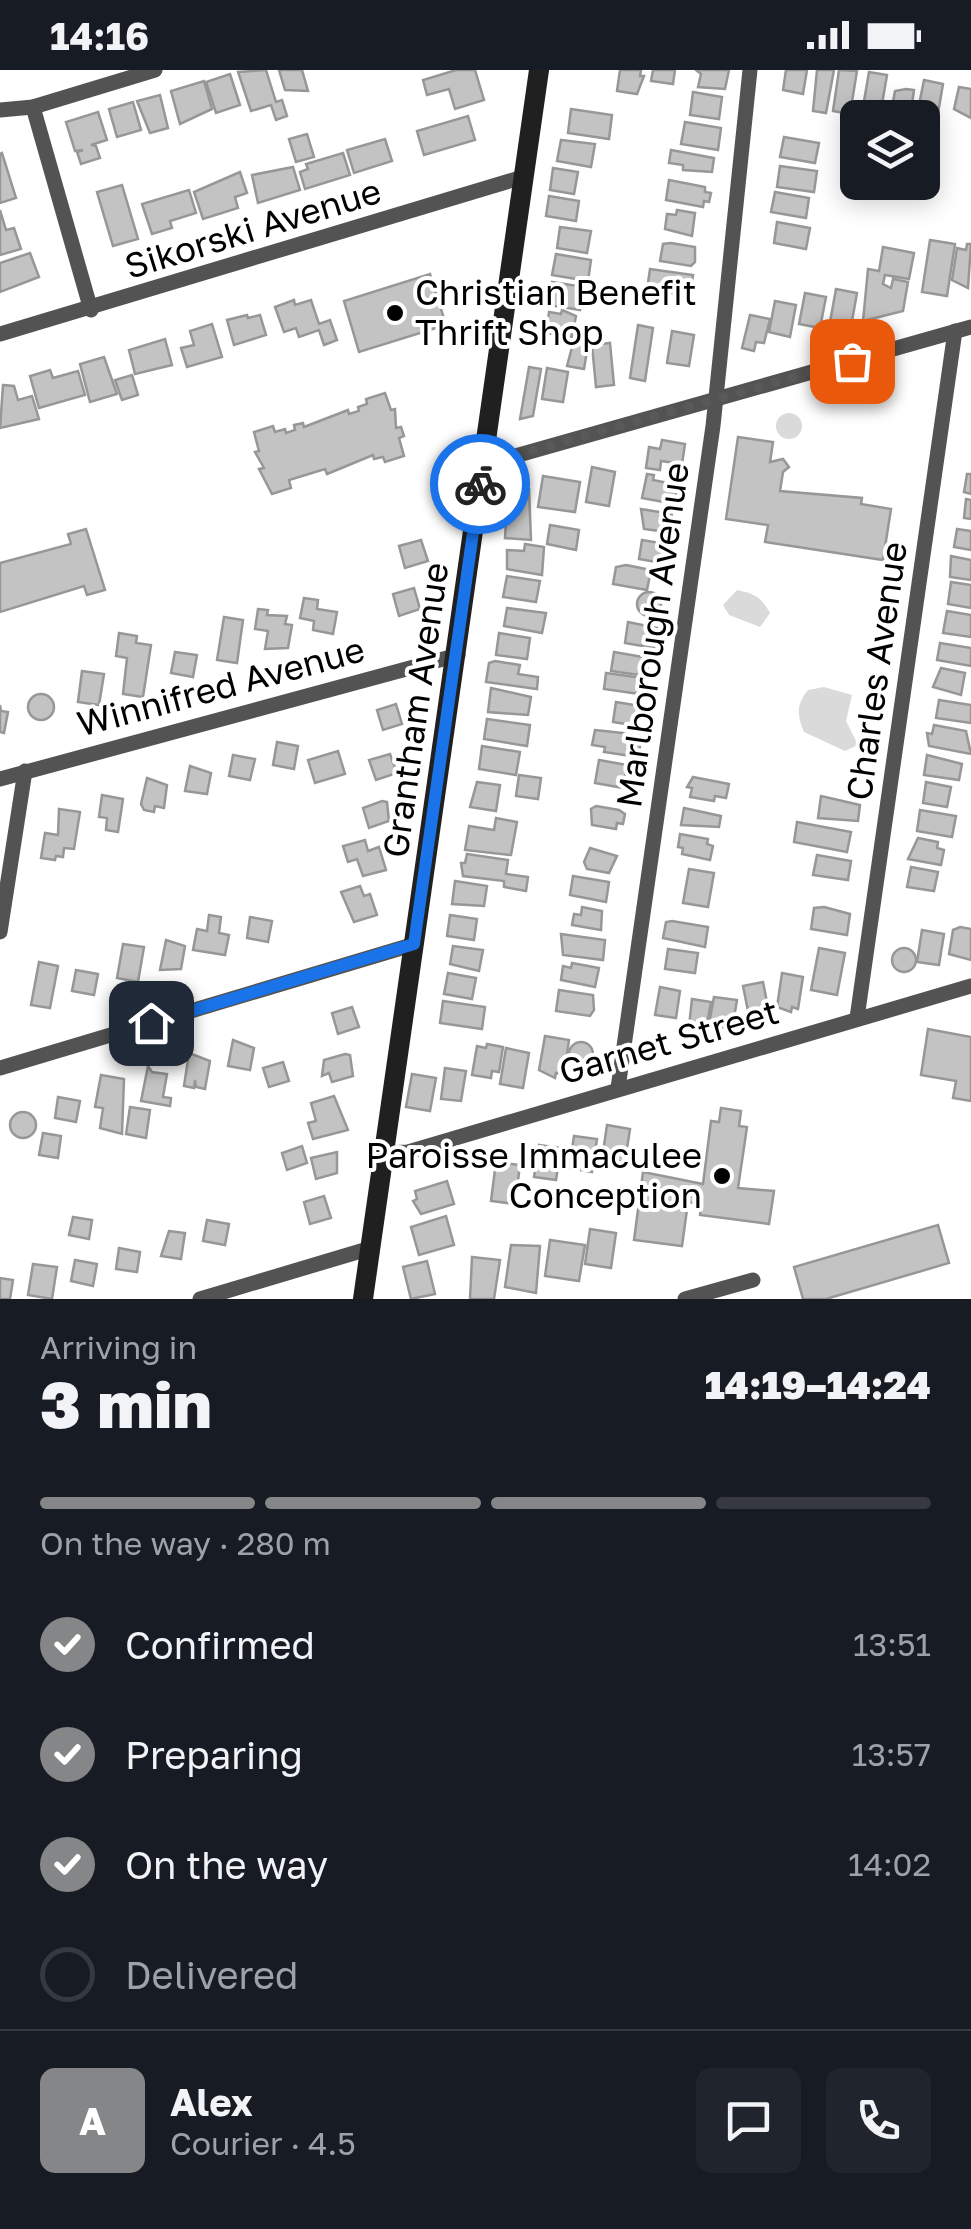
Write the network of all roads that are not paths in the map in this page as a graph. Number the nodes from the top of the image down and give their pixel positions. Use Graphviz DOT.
graph roads {
  1 [pos="154,70"];
  2 [pos="540,70"];
  3 [pos="750,70"];
  4 [pos="32,108"];
  5 [pos="0,110"];
  6 [pos="523,177"];
  7 [pos="91,310"];
  8 [pos="963,329"];
  9 [pos="0,334"];
  10 [pos="714,400"];
  11 [pos="482,465"];
  12 [pos="458,654"];
  13 [pos="24,771"];
  14 [pos="0,779"];
  15 [pos="0,932"];
  16 [pos="414,944"];
  17 [pos="971,986"];
  18 [pos="857,1018"];
  19 [pos="0,1068"];
  20 [pos="618,1088"];
  21 [pos="384,1153"];
  22 [pos="371,1248"];
  23 [pos="754,1280"];
  24 [pos="200,1299"];
  25 [pos="363,1299"];
  26 [pos="685,1299"];
  1 -- 4 [label="street"];
  2 -- 6 [label="street, Grantham Avenue"];
  3 -- 10 [label="street, Marlborough Avenue"];
  4 -- 5 [label="street"];
  4 -- 7 [label="street"];
  6 -- 7 [label="street, Sikorski Avenue"];
  6 -- 11 [label="street, Grantham Avenue"];
  7 -- 9 [label="street, Sikorski Avenue"];
  8 -- 10 [label="street"];
  8 -- 18 [label="street, Charles Avenue"];
  10 -- 11 [label="street"];
  10 -- 20 [label="street, Marlborough Avenue"];
  11 -- 12 [label="street, Grantham Avenue"];
  12 -- 13 [label="street, Winnifred Avenue"];
  12 -- 16 [label="street, Grantham Avenue"];
  13 -- 14 [label="street, Winnifred Avenue"];
  13 -- 15 [label="street"];
  16 -- 19 [label="street"];
  16 -- 21 [label="street, Grantham Avenue"];
  17 -- 18 [label="street, Garnet Street"];
  18 -- 20 [label="street, Garnet Street"];
  20 -- 21 [label="street, Garnet Street"];
  21 -- 22 [label="street, Grantham Avenue"];
  22 -- 24 [label="street"];
  22 -- 25 [label="street, Grantham Avenue"];
  23 -- 26 [label="street"];
}
